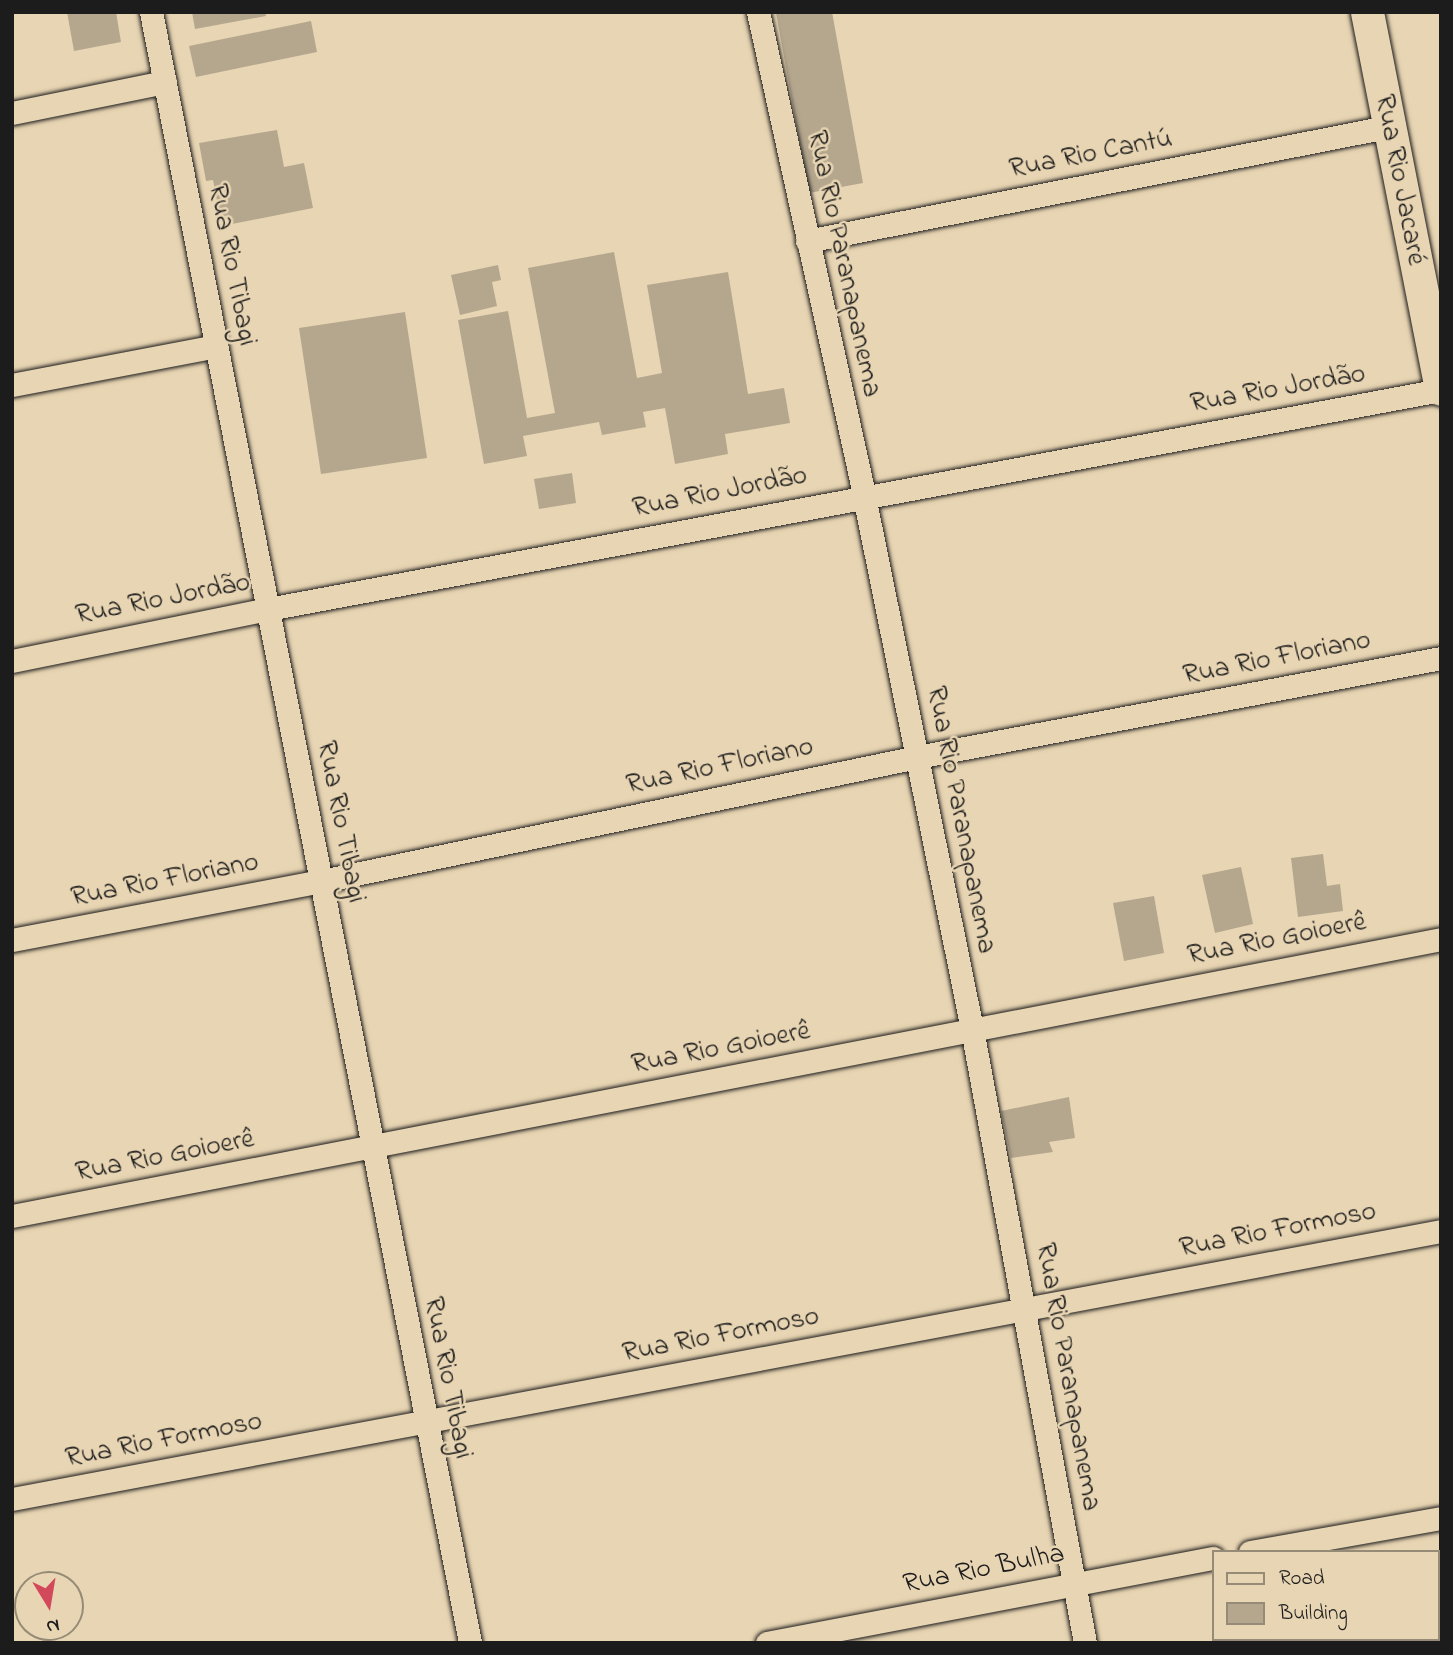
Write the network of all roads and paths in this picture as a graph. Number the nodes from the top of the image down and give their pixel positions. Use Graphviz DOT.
graph roads {
  1 [pos="151,12"];
  2 [pos="758,12"];
  3 [pos="1367,12"];
  4 [pos="165,82"];
  5 [pos="12,113"];
  6 [pos="1387,127"];
  7 [pos="807,241"];
  8 [pos="216,346"];
  9 [pos="12,385"];
  10 [pos="1441,390"];
  11 [pos="864,496"];
  12 [pos="268,609"];
  13 [pos="1441,658"];
  14 [pos="12,661"];
  15 [pos="917,757"];
  16 [pos="322,881"];
  17 [pos="1441,939"];
  18 [pos="12,940"];
  19 [pos="972,1029"];
  20 [pos="372,1148"];
  21 [pos="12,1216"];
  22 [pos="1441,1231"];
  23 [pos="1026,1309"];
  24 [pos="425,1423"];
  25 [pos="12,1500"];
  26 [pos="1441,1517"];
  27 [pos="1261,1550"];
  28 [pos="1212,1558"];
  29 [pos="1073,1584"];
  30 [pos="470,1643"];
  31 [pos="767,1643"];
  32 [pos="1085,1643"];
  1 -- 4 [label="street, Rua Rio Tibagi"];
  2 -- 7 [label="street, Rua Rio Paranapanema"];
  3 -- 6 [label="street, Rua Rio Jacaré"];
  4 -- 5 [label="street"];
  4 -- 8 [label="street, Rua Rio Tibagi"];
  6 -- 7 [label="street, Rua Rio Cantú"];
  6 -- 10 [label="street, Rua Rio Jacaré"];
  7 -- 11 [label="street, Rua Rio Paranapanema"];
  8 -- 9 [label="street"];
  8 -- 12 [label="street, Rua Rio Tibagi"];
  10 -- 11 [label="street, Rua Rio Jordão"];
  11 -- 12 [label="street, Rua Rio Jordão"];
  11 -- 15 [label="street, Rua Rio Paranapanema"];
  12 -- 14 [label="street, Rua Rio Jordão"];
  12 -- 16 [label="street, Rua Rio Tibagi"];
  13 -- 15 [label="street, Rua Rio Floriano"];
  15 -- 16 [label="street, Rua Rio Floriano"];
  15 -- 19 [label="street, Rua Rio Paranapanema"];
  16 -- 18 [label="street, Rua Rio Floriano"];
  16 -- 20 [label="street, Rua Rio Tibagi"];
  17 -- 19 [label="street, Rua Rio Goioerê"];
  19 -- 20 [label="street, Rua Rio Goioerê"];
  19 -- 23 [label="street, Rua Rio Paranapanema"];
  20 -- 21 [label="street, Rua Rio Goioerê"];
  20 -- 24 [label="street, Rua Rio Tibagi"];
  22 -- 23 [label="street, Rua Rio Formoso"];
  23 -- 24 [label="street, Rua Rio Formoso"];
  23 -- 29 [label="street, Rua Rio Paranapanema"];
  24 -- 25 [label="street, Rua Rio Formoso"];
  24 -- 30 [label="street, Rua Rio Tibagi"];
  26 -- 27 [label="street"];
  28 -- 29 [label="street, Rua Rio Bulha"];
  29 -- 31 [label="street, Rua Rio Bulha"];
  29 -- 32 [label="street, Rua Rio Paranapanema"];
}
